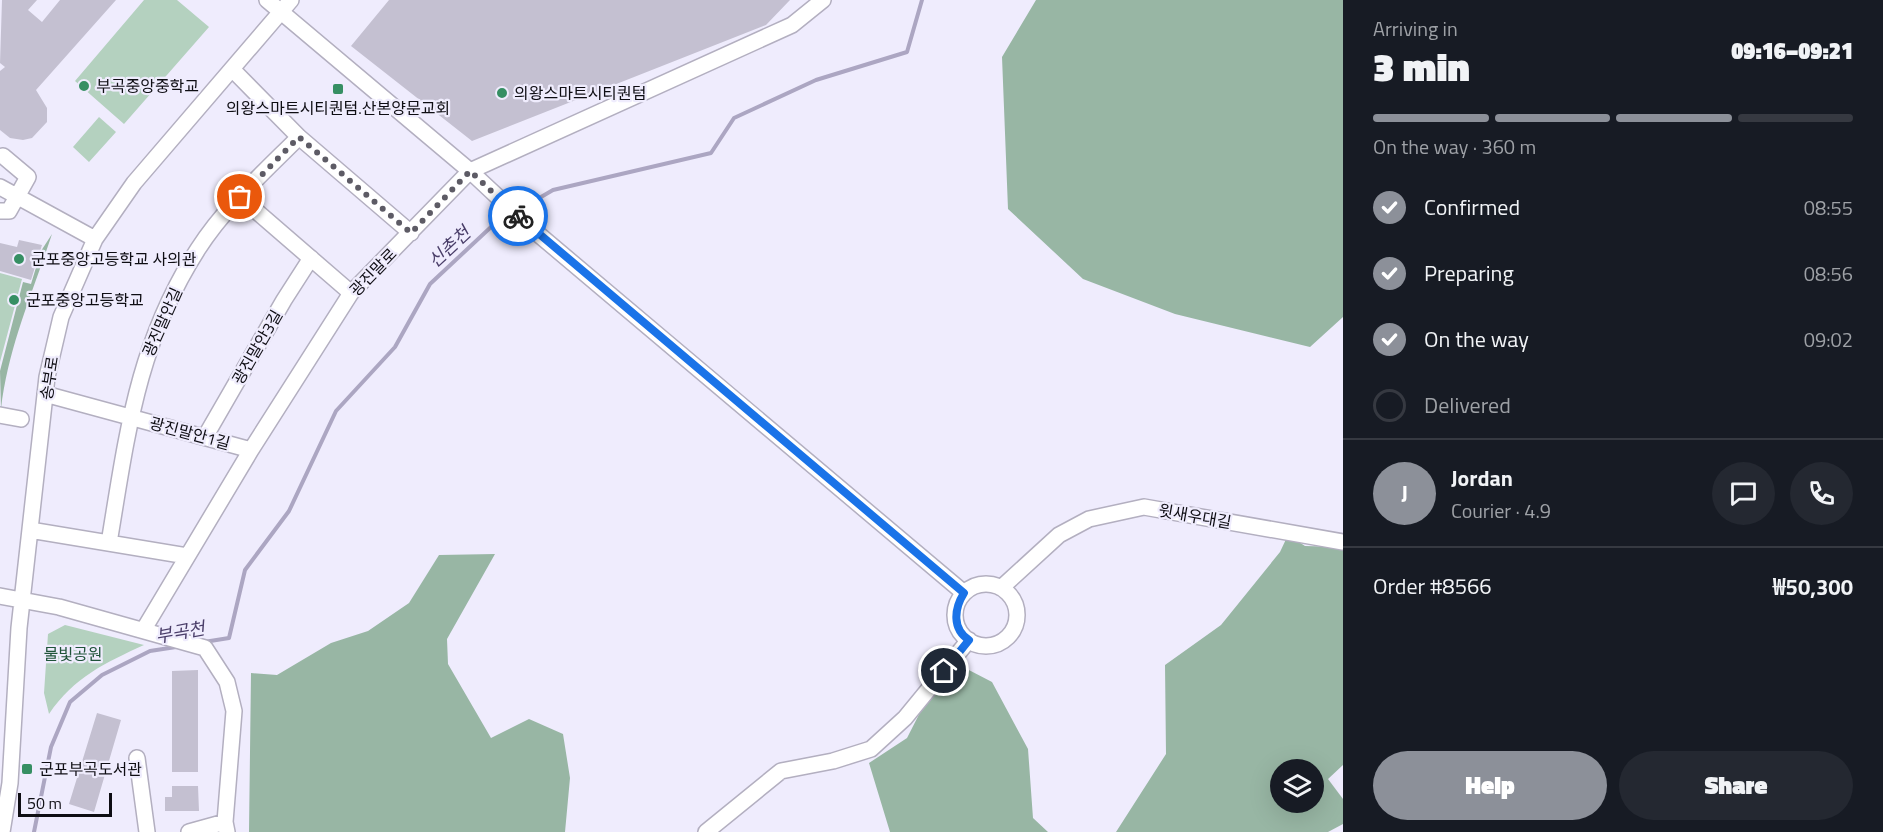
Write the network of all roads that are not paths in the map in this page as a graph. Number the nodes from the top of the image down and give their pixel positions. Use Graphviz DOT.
graph roads {
  1 [pos="267,0"];
  2 [pos="823,0"];
  3 [pos="286,6"];
  4 [pos="232,69"];
  5 [pos="299,137"];
  6 [pos="3,156"];
  7 [pos="470,171"];
  8 [pos="10,193"];
  9 [pos="240,197"];
  10 [pos="0,211"];
  11 [pos="411,233"];
  12 [pos="95,239"];
  13 [pos="311,258"];
  14 [pos="351,293"];
  15 [pos="45,394"];
  16 [pos="0,415"];
  17 [pos="130,417"];
  18 [pos="21,419"];
  19 [pos="205,437"];
  20 [pos="251,450"];
  21 [pos="30,530"];
  22 [pos="1343,542"];
  23 [pos="109,543"];
  24 [pos="187,556"];
  25 [pos="964,593"];
  26 [pos="1006,593"];
  27 [pos="0,596"];
  28 [pos="24,599"];
  29 [pos="152,631"];
  30 [pos="969,640"];
  31 [pos="137,758"];
  32 [pos="226,827"];
  33 [pos="2,832"];
  34 [pos="147,832"];
  35 [pos="189,832"];
  36 [pos="706,832"];
  1 -- 3 [label="street"];
  2 -- 7 [label="street, 광진말로"];
  3 -- 4 [label="street, 송부로"];
  3 -- 7 [label="street"];
  4 -- 5 [label="street"];
  4 -- 12 [label="street, 송부로"];
  5 -- 9 [label="street, 광진말안길"];
  5 -- 11 [label="street"];
  6 -- 8 [label="street"];
  7 -- 11 [label="street, 광진말로"];
  7 -- 25 [label="street"];
  8 -- 10 [label="street"];
  8 -- 12 [label="street"];
  9 -- 13 [label="street"];
  9 -- 17 [label="street, 광진말안길"];
  11 -- 14 [label="street, 광진말로"];
  12 -- 15 [label="street, 송부로"];
  13 -- 14 [label="street"];
  13 -- 19 [label="street, 광진말안3길"];
  14 -- 20 [label="street, 광진말로"];
  15 -- 17 [label="street, 광진말안1길"];
  15 -- 21 [label="street, 송부로"];
  16 -- 18 [label="street"];
  17 -- 19 [label="street, 광진말안1길"];
  17 -- 23 [label="street, 광진말안길"];
  19 -- 20 [label="street, 광진말안1길"];
  20 -- 24 [label="street, 광진말로"];
  21 -- 23 [label="street"];
  21 -- 28 [label="street, 송부로"];
  22 -- 26 [label="street, 윗새우대길"];
  23 -- 24 [label="street"];
  24 -- 29 [label="street, 광진말로"];
  25 -- 26 [label="street"];
  25 -- 30 [label="street"];
  26 -- 30 [label="street"];
  27 -- 28 [label="street"];
  28 -- 29 [label="street"];
  28 -- 33 [label="street, 송부로"];
  29 -- 32 [label="street"];
  30 -- 36 [label="street"];
  31 -- 34 [label="street"];
  32 -- 35 [label="street"];
}
